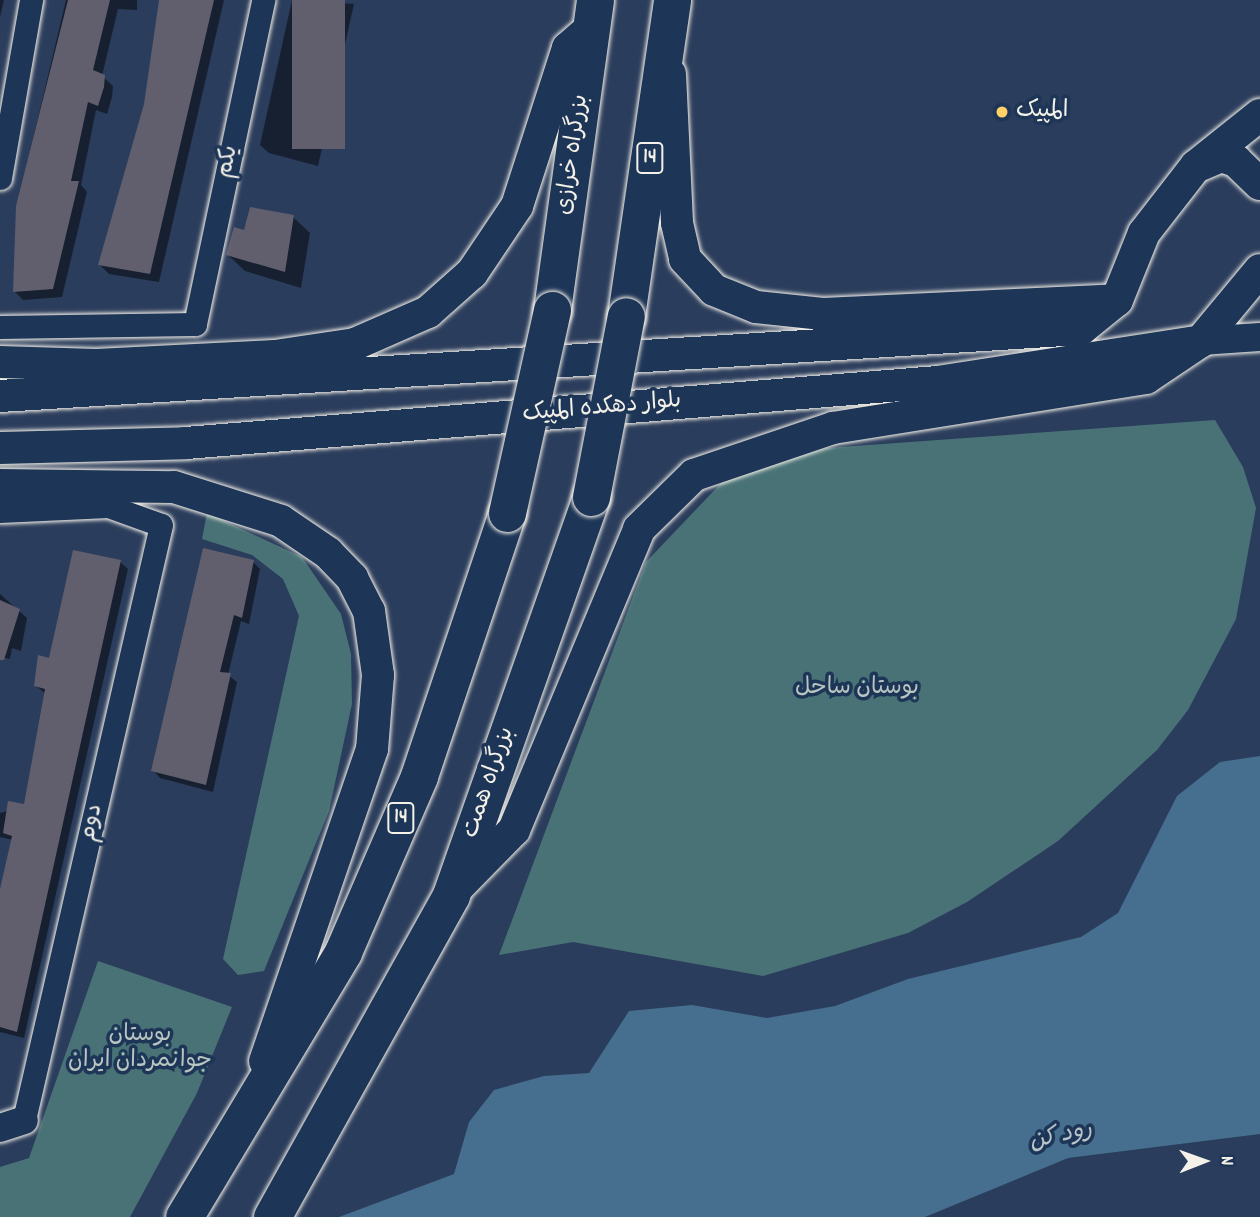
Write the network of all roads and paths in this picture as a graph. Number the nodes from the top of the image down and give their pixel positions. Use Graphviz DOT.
graph roads {
  1 [pos="31,0"];
  2 [pos="262,0"];
  3 [pos="672,0"];
  4 [pos="593,14"];
  5 [pos="667,43"];
  6 [pos="1260,115"];
  7 [pos="1196,166"];
  8 [pos="0,178"];
  9 [pos="1260,184"];
  10 [pos="1260,270"];
  11 [pos="1117,300"];
  12 [pos="0,327"];
  13 [pos="1260,337"];
  14 [pos="1201,341"];
  15 [pos="0,362"];
  16 [pos="0,396"];
  17 [pos="0,448"];
  18 [pos="0,485"];
  19 [pos="0,511"];
  20 [pos="450,895"];
  21 [pos="250,1102"];
  22 [pos="12,1124"];
  23 [pos="184,1217"];
  24 [pos="272,1217"];
  1 -- 8 [label="street"];
  2 -- 12 [label="street, یکم"];
  3 -- 5 [label="highway, 14"];
  4 -- 15 [label="main road"];
  4 -- 21 [label="highway, بزرگراه خرازی / 14, bridge"];
  5 -- 11 [label="main road"];
  5 -- 20 [label="highway, بزرگراه همت / 14, bridge"];
  6 -- 7 [label="main road"];
  7 -- 9 [label="main road"];
  7 -- 11 [label="main road"];
  10 -- 14 [label="main road"];
  11 -- 16 [label="main road"];
  13 -- 14 [label="street"];
  14 -- 17 [label="main road, بلوار دهکده المپیک"];
  14 -- 20 [label="main road"];
  18 -- 21 [label="main road"];
  19 -- 22 [label="street, دوم"];
  20 -- 24 [label="highway, بزرگراه همت / 14"];
  21 -- 23 [label="highway, 14"];
}
